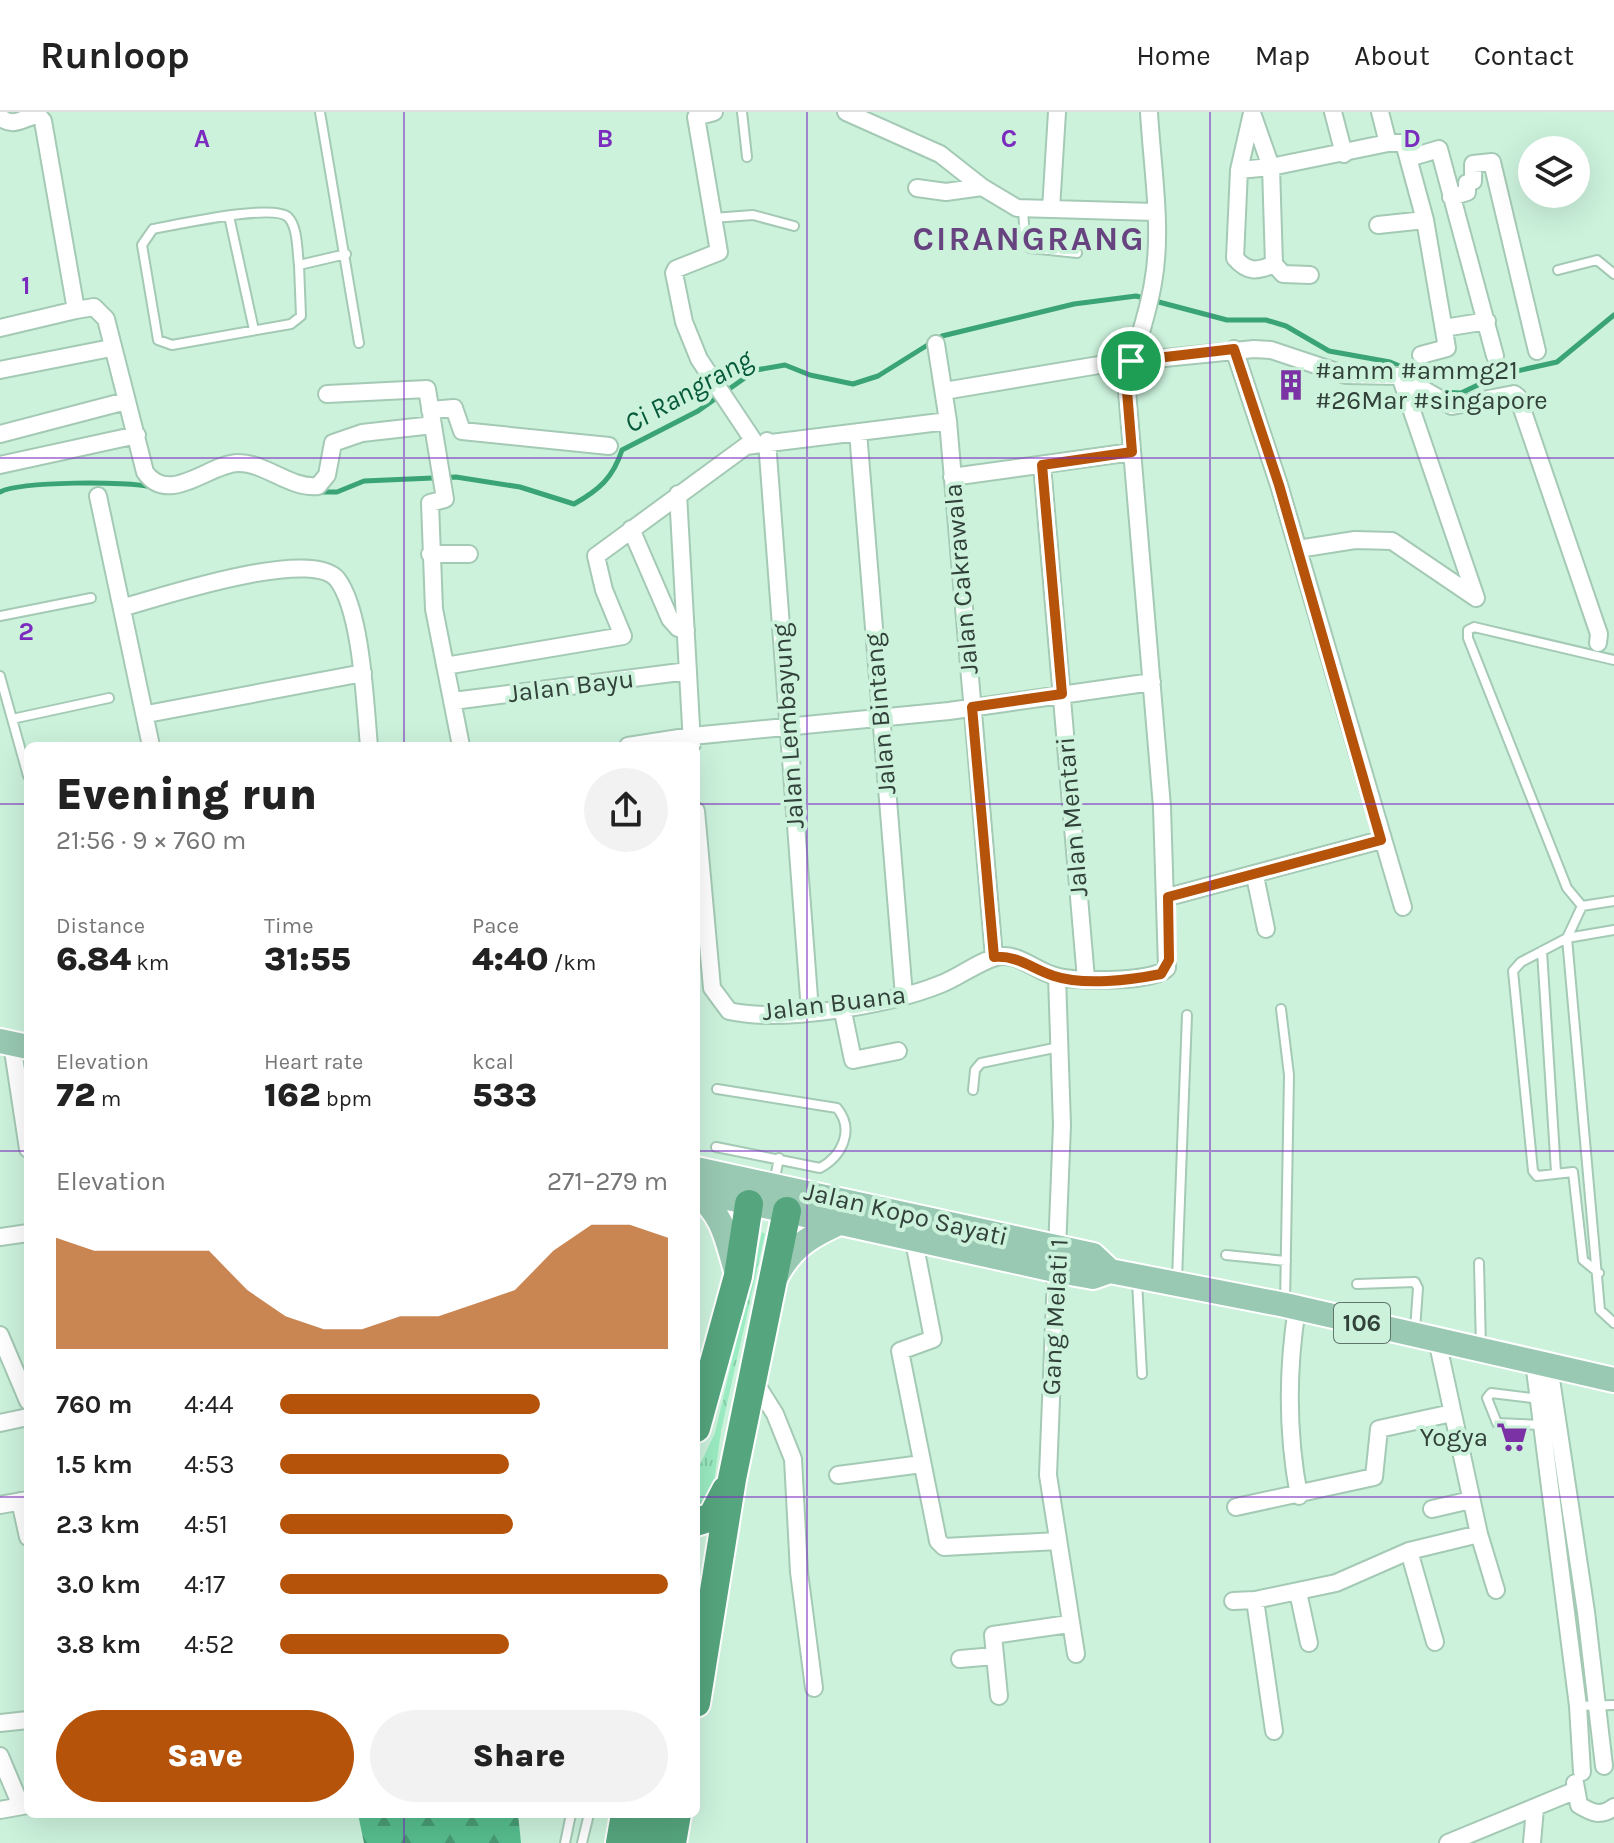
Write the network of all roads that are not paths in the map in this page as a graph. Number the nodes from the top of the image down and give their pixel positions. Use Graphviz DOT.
graph roads {
  1 [pos="320,112"];
  2 [pos="714,112"];
  3 [pos="742,112"];
  4 [pos="846,112"];
  5 [pos="1057,112"];
  6 [pos="1149,112"];
  7 [pos="1333,112"];
  8 [pos="1380,112"];
  9 [pos="1252,113"];
  10 [pos="696,115"];
  11 [pos="0,117"];
  12 [pos="1388,143"];
  13 [pos="1344,154"];
  14 [pos="747,157"];
  15 [pos="1409,158"];
  16 [pos="1271,167"];
  17 [pos="1239,170"];
  18 [pos="982,187"];
  19 [pos="917,188"];
  20 [pos="1451,197"];
  21 [pos="1023,209"];
  22 [pos="1051,209"];
  23 [pos="1155,212"];
  24 [pos="229,216"];
  25 [pos="713,218"];
  26 [pos="1425,220"];
  27 [pos="1378,225"];
  28 [pos="794,226"];
  29 [pos="1077,253"];
  30 [pos="346,254"];
  31 [pos="1274,264"];
  32 [pos="299,265"];
  33 [pos="1558,270"];
  34 [pos="1614,274"];
  35 [pos="1310,275"];
  36 [pos="76,310"];
  37 [pos="1487,321"];
  38 [pos="0,328"];
  39 [pos="1444,328"];
  40 [pos="254,330"];
  41 [pos="359,343"];
  42 [pos="936,344"];
  43 [pos="111,348"];
  44 [pos="1234,349"];
  45 [pos="1537,351"];
  46 [pos="1421,355"];
  47 [pos="1495,356"];
  48 [pos="1131,361"];
  49 [pos="1105,364"];
  50 [pos="0,370"];
  51 [pos="1400,376"];
  52 [pos="944,391"];
  53 [pos="1127,391"];
  54 [pos="327,394"];
  55 [pos="126,401"];
  56 [pos="432,417"];
  57 [pos="948,421"];
  58 [pos="858,432"];
  59 [pos="0,434"];
  60 [pos="137,435"];
  61 [pos="761,442"];
  62 [pos="609,446"];
  63 [pos="1132,452"];
  64 [pos="0,465"];
  65 [pos="1042,465"];
  66 [pos="952,477"];
  67 [pos="678,494"];
  68 [pos="98,496"];
  69 [pos="631,529"];
  70 [pos="1298,549"];
  71 [pos="430,554"];
  72 [pos="469,554"];
  73 [pos="91,598"];
  74 [pos="124,607"];
  75 [pos="0,616"];
  76 [pos="686,630"];
  77 [pos="1598,643"];
  78 [pos="1614,660"];
  79 [pos="445,666"];
  80 [pos="688,671"];
  81 [pos="363,673"];
  82 [pos="0,676"];
  83 [pos="1152,682"];
  84 [pos="1062,694"];
  85 [pos="109,698"];
  86 [pos="453,701"];
  87 [pos="972,707"];
  88 [pos="147,714"];
  89 [pos="880,718"];
  90 [pos="12,719"];
  91 [pos="789,727"];
  92 [pos="692,741"];
  93 [pos="150,742"];
  94 [pos="369,742"];
  95 [pos="460,742"];
  96 [pos="24,762"];
  97 [pos="1381,840"];
  98 [pos="1255,876"];
  99 [pos="1168,897"];
  100 [pos="1614,901"];
  101 [pos="1582,906"];
  102 [pos="1403,907"];
  103 [pos="700,908"];
  104 [pos="1266,929"];
  105 [pos="1614,930"];
  106 [pos="1567,938"];
  107 [pos="1542,951"];
  108 [pos="994,957"];
  109 [pos="1057,977"];
  110 [pos="1086,979"];
  111 [pos="904,996"];
  112 [pos="842,1007"];
  113 [pos="1281,1009"];
  114 [pos="810,1011"];
  115 [pos="1187,1015"];
  116 [pos="13,1044"];
  117 [pos="1060,1046"];
  118 [pos="898,1051"];
  119 [pos="717,1089"];
  120 [pos="973,1090"];
  121 [pos="24,1121"];
  122 [pos="716,1147"];
  123 [pos="779,1158"];
  124 [pos="700,1170"];
  125 [pos="1556,1172"];
  126 [pos="700,1193"];
  127 [pos="771,1193"];
  128 [pos="700,1196"];
  129 [pos="844,1221"];
  130 [pos="24,1234"];
  131 [pos="913,1236"];
  132 [pos="0,1237"];
  133 [pos="1226,1255"];
  134 [pos="1059,1259"];
  135 [pos="1286,1261"];
  136 [pos="1479,1263"];
  137 [pos="1599,1273"];
  138 [pos="738,1276"];
  139 [pos="1137,1276"];
  140 [pos="1177,1284"];
  141 [pos="1357,1284"];
  142 [pos="768,1293"];
  143 [pos="1291,1307"];
  144 [pos="1614,1323"];
  145 [pos="0,1335"];
  146 [pos="1426,1337"];
  147 [pos="1481,1348"];
  148 [pos="1542,1364"];
  149 [pos="1142,1374"];
  150 [pos="753,1379"];
  151 [pos="1614,1380"];
  152 [pos="24,1392"];
  153 [pos="1545,1399"];
  154 [pos="1452,1413"];
  155 [pos="700,1414"];
  156 [pos="24,1418"];
  157 [pos="0,1423"];
  158 [pos="1548,1425"];
  159 [pos="922,1464"];
  160 [pos="838,1475"];
  161 [pos="732,1479"];
  162 [pos="1299,1496"];
  163 [pos="24,1500"];
  164 [pos="1471,1500"];
  165 [pos="0,1505"];
  166 [pos="1236,1507"];
  167 [pos="1432,1509"];
  168 [pos="700,1521"];
  169 [pos="1479,1534"];
  170 [pos="1565,1535"];
  171 [pos="1058,1541"];
  172 [pos="1409,1551"];
  173 [pos="1496,1590"];
  174 [pos="1298,1592"];
  175 [pos="1255,1600"];
  176 [pos="1233,1601"];
  177 [pos="1586,1612"];
  178 [pos="1566,1614"];
  179 [pos="1069,1624"];
  180 [pos="1435,1642"];
  181 [pos="1309,1643"];
  182 [pos="1076,1654"];
  183 [pos="994,1656"];
  184 [pos="960,1659"];
  185 [pos="700,1678"];
  186 [pos="814,1688"];
  187 [pos="999,1696"];
  188 [pos="1606,1705"];
  189 [pos="1578,1706"];
  190 [pos="24,1720"];
  191 [pos="0,1723"];
  192 [pos="1274,1731"];
  193 [pos="0,1756"];
  194 [pos="1609,1769"];
  195 [pos="1582,1772"];
  196 [pos="1574,1791"];
  197 [pos="24,1806"];
  198 [pos="1614,1807"];
  199 [pos="1535,1808"];
  200 [pos="0,1810"];
  201 [pos="570,1818"];
  202 [pos="588,1818"];
  203 [pos="624,1818"];
  204 [pos="640,1818"];
  205 [pos="653,1818"];
  206 [pos="676,1818"];
  207 [pos="565,1843"];
  208 [pos="582,1843"];
  209 [pos="620,1843"];
  210 [pos="635,1843"];
  211 [pos="647,1843"];
  212 [pos="672,1843"];
  213 [pos="1448,1843"];
  214 [pos="1532,1843"];
  1 -- 30 [label="lane"];
  2 -- 10 [label="street"];
  3 -- 14 [label="lane"];
  4 -- 18 [label="street"];
  5 -- 22 [label="street"];
  6 -- 23 [label="street"];
  7 -- 13 [label="street"];
  8 -- 12 [label="street"];
  9 -- 16 [label="street"];
  9 -- 17 [label="street"];
  10 -- 25 [label="street"];
  11 -- 36 [label="street"];
  12 -- 13 [label="street"];
  12 -- 15 [label="street"];
  13 -- 16 [label="street"];
  15 -- 20 [label="street"];
  15 -- 26 [label="street"];
  16 -- 17 [label="street"];
  16 -- 31 [label="street"];
  17 -- 31 [label="street"];
  18 -- 19 [label="street"];
  18 -- 21 [label="street"];
  20 -- 37 [label="street"];
  20 -- 45 [label="street"];
  21 -- 22 [label="street"];
  21 -- 29 [label="lane"];
  22 -- 23 [label="street"];
  23 -- 48 [label="street"];
  24 -- 32 [label="lane"];
  24 -- 40 [label="lane"];
  24 -- 40 [label="lane"];
  25 -- 28 [label="lane"];
  25 -- 61 [label="street"];
  26 -- 27 [label="street"];
  26 -- 39 [label="street"];
  30 -- 32 [label="lane"];
  30 -- 41 [label="lane"];
  31 -- 35 [label="street"];
  32 -- 40 [label="lane"];
  33 -- 34 [label="lane"];
  36 -- 38 [label="street"];
  36 -- 43 [label="street"];
  37 -- 39 [label="street"];
  37 -- 47 [label="street"];
  39 -- 46 [label="street"];
  42 -- 52 [label="street, Jalan Cakrawala"];
  43 -- 50 [label="street"];
  43 -- 55 [label="street"];
  44 -- 48 [label="street"];
  44 -- 51 [label="street"];
  44 -- 70 [label="street"];
  48 -- 49 [label="street"];
  48 -- 53 [label="street"];
  49 -- 52 [label="street"];
  49 -- 53 [label="street"];
  51 -- 70 [label="street"];
  51 -- 77 [label="street"];
  52 -- 57 [label="street, Jalan Cakrawala"];
  53 -- 63 [label="street"];
  54 -- 56 [label="street"];
  55 -- 59 [label="street"];
  55 -- 60 [label="street"];
  56 -- 60 [label="street"];
  56 -- 62 [label="street"];
  56 -- 71 [label="street"];
  57 -- 58 [label="street"];
  57 -- 66 [label="street, Jalan Cakrawala"];
  58 -- 61 [label="street"];
  58 -- 89 [label="street, Jalan Bintang"];
  60 -- 64 [label="street"];
  61 -- 67 [label="street"];
  61 -- 91 [label="street, Jalan Lembayung"];
  63 -- 65 [label="street"];
  63 -- 83 [label="street"];
  65 -- 66 [label="street"];
  65 -- 84 [label="street, Jalan Mentari"];
  66 -- 87 [label="street, Jalan Cakrawala"];
  67 -- 69 [label="street"];
  67 -- 76 [label="street"];
  68 -- 74 [label="street"];
  69 -- 76 [label="street"];
  69 -- 79 [label="street"];
  70 -- 97 [label="street"];
  71 -- 72 [label="street"];
  71 -- 79 [label="street"];
  73 -- 75 [label="lane"];
  74 -- 81 [label="street"];
  74 -- 88 [label="street"];
  76 -- 80 [label="street"];
  78 -- 101 [label="lane"];
  79 -- 86 [label="street"];
  80 -- 86 [label="street, Jalan Bayu"];
  80 -- 92 [label="street"];
  81 -- 88 [label="street"];
  81 -- 94 [label="street"];
  82 -- 90 [label="lane"];
  83 -- 84 [label="street"];
  83 -- 99 [label="street"];
  84 -- 87 [label="street"];
  84 -- 110 [label="street, Jalan Mentari"];
  85 -- 90 [label="lane"];
  86 -- 95 [label="street"];
  87 -- 89 [label="street"];
  87 -- 108 [label="street, Jalan Cakrawala"];
  88 -- 93 [label="street"];
  89 -- 91 [label="street"];
  89 -- 111 [label="street, Jalan Bintang"];
  90 -- 96 [label="lane"];
  91 -- 92 [label="street"];
  91 -- 114 [label="street, Jalan Lembayung"];
  97 -- 98 [label="street"];
  97 -- 102 [label="street"];
  98 -- 99 [label="street"];
  98 -- 104 [label="street"];
  99 -- 110 [label="street"];
  100 -- 101 [label="lane"];
  101 -- 106 [label="lane"];
  103 -- 114 [label="street, Jalan Buana"];
  105 -- 106 [label="lane"];
  106 -- 107 [label="lane"];
  106 -- 137 [label="lane"];
  107 -- 125 [label="lane"];
  107 -- 125 [label="lane"];
  108 -- 109 [label="street"];
  108 -- 111 [label="street, Jalan Buana"];
  109 -- 110 [label="street"];
  109 -- 117 [label="street, Gang Melati 1"];
  111 -- 112 [label="street, Jalan Buana"];
  112 -- 114 [label="street, Jalan Buana"];
  112 -- 118 [label="street"];
  113 -- 135 [label="lane"];
  115 -- 140 [label="lane"];
  116 -- 121 [label="street"];
  117 -- 120 [label="lane"];
  117 -- 134 [label="street, Gang Melati 1"];
  119 -- 123 [label="lane"];
  122 -- 123 [label="lane"];
  123 -- 127 [label="lane"];
  124 -- 127 [label="main road, Jalan Kopo Sayati / 106"];
  125 -- 137 [label="lane"];
  126 -- 127 [label="main road, Jalan Kopo Sayati / 106"];
  127 -- 129 [label="main road, Jalan Kopo Sayati / 106"];
  127 -- 134 [label="main road, Jalan Kopo Sayati / 106"];
  127 -- 138 [label="highway"];
  127 -- 142 [label="highway"];
  128 -- 138 [label="main road"];
  129 -- 131 [label="main road, Jalan Kopo Sayati / 106"];
  129 -- 142 [label="main road"];
  130 -- 132 [label="street"];
  131 -- 134 [label="main road, Jalan Kopo Sayati / 106"];
  131 -- 159 [label="street"];
  133 -- 135 [label="lane"];
  134 -- 139 [label="main road, Jalan Kopo Sayati / 106"];
  134 -- 171 [label="street, Gang Melati 1"];
  135 -- 143 [label="lane"];
  136 -- 147 [label="lane"];
  137 -- 144 [label="lane"];
  138 -- 155 [label="highway"];
  139 -- 140 [label="main road, Jalan Kopo Sayati / 106"];
  139 -- 149 [label="lane"];
  140 -- 143 [label="main road, Jalan Kopo Sayati / 106"];
  141 -- 146 [label="lane"];
  142 -- 150 [label="highway"];
  143 -- 146 [label="main road, Jalan Kopo Sayati / 106"];
  143 -- 162 [label="street"];
  145 -- 152 [label="street"];
  146 -- 147 [label="main road, Jalan Kopo Sayati / 106"];
  146 -- 154 [label="street"];
  147 -- 148 [label="main road, Jalan Kopo Sayati / 106"];
  148 -- 151 [label="main road, Jalan Kopo Sayati / 106"];
  148 -- 153 [label="street"];
  150 -- 161 [label="highway"];
  150 -- 186 [label="street"];
  153 -- 158 [label="street"];
  153 -- 158 [label="lane"];
  154 -- 162 [label="street"];
  154 -- 164 [label="street"];
  156 -- 157 [label="street"];
  158 -- 170 [label="street"];
  159 -- 160 [label="street"];
  159 -- 171 [label="street"];
  161 -- 168 [label="highway"];
  161 -- 185 [label="highway"];
  162 -- 166 [label="street"];
  163 -- 165 [label="street"];
  164 -- 167 [label="street"];
  164 -- 169 [label="street"];
  169 -- 172 [label="street"];
  169 -- 173 [label="street"];
  170 -- 177 [label="street"];
  170 -- 178 [label="street"];
  171 -- 179 [label="street, Gang Melati 1"];
  172 -- 174 [label="street"];
  172 -- 180 [label="street"];
  174 -- 175 [label="street"];
  174 -- 181 [label="street"];
  175 -- 176 [label="street"];
  175 -- 192 [label="street"];
  177 -- 178 [label="street"];
  177 -- 188 [label="street"];
  178 -- 189 [label="street"];
  179 -- 182 [label="street, Gang Melati 1"];
  179 -- 183 [label="street"];
  183 -- 184 [label="street"];
  183 -- 187 [label="street"];
  188 -- 189 [label="lane"];
  188 -- 194 [label="street"];
  189 -- 195 [label="street"];
  190 -- 191 [label="street"];
  193 -- 197 [label="street"];
  194 -- 195 [label="street"];
  195 -- 196 [label="street"];
  196 -- 198 [label="street"];
  196 -- 199 [label="street"];
  197 -- 200 [label="street"];
  199 -- 213 [label="street"];
  199 -- 214 [label="street"];
  201 -- 207 [label="lane"];
  202 -- 208 [label="lane"];
  203 -- 209 [label="highway"];
  204 -- 210 [label="highway"];
  205 -- 211 [label="highway"];
  206 -- 212 [label="highway"];
}
